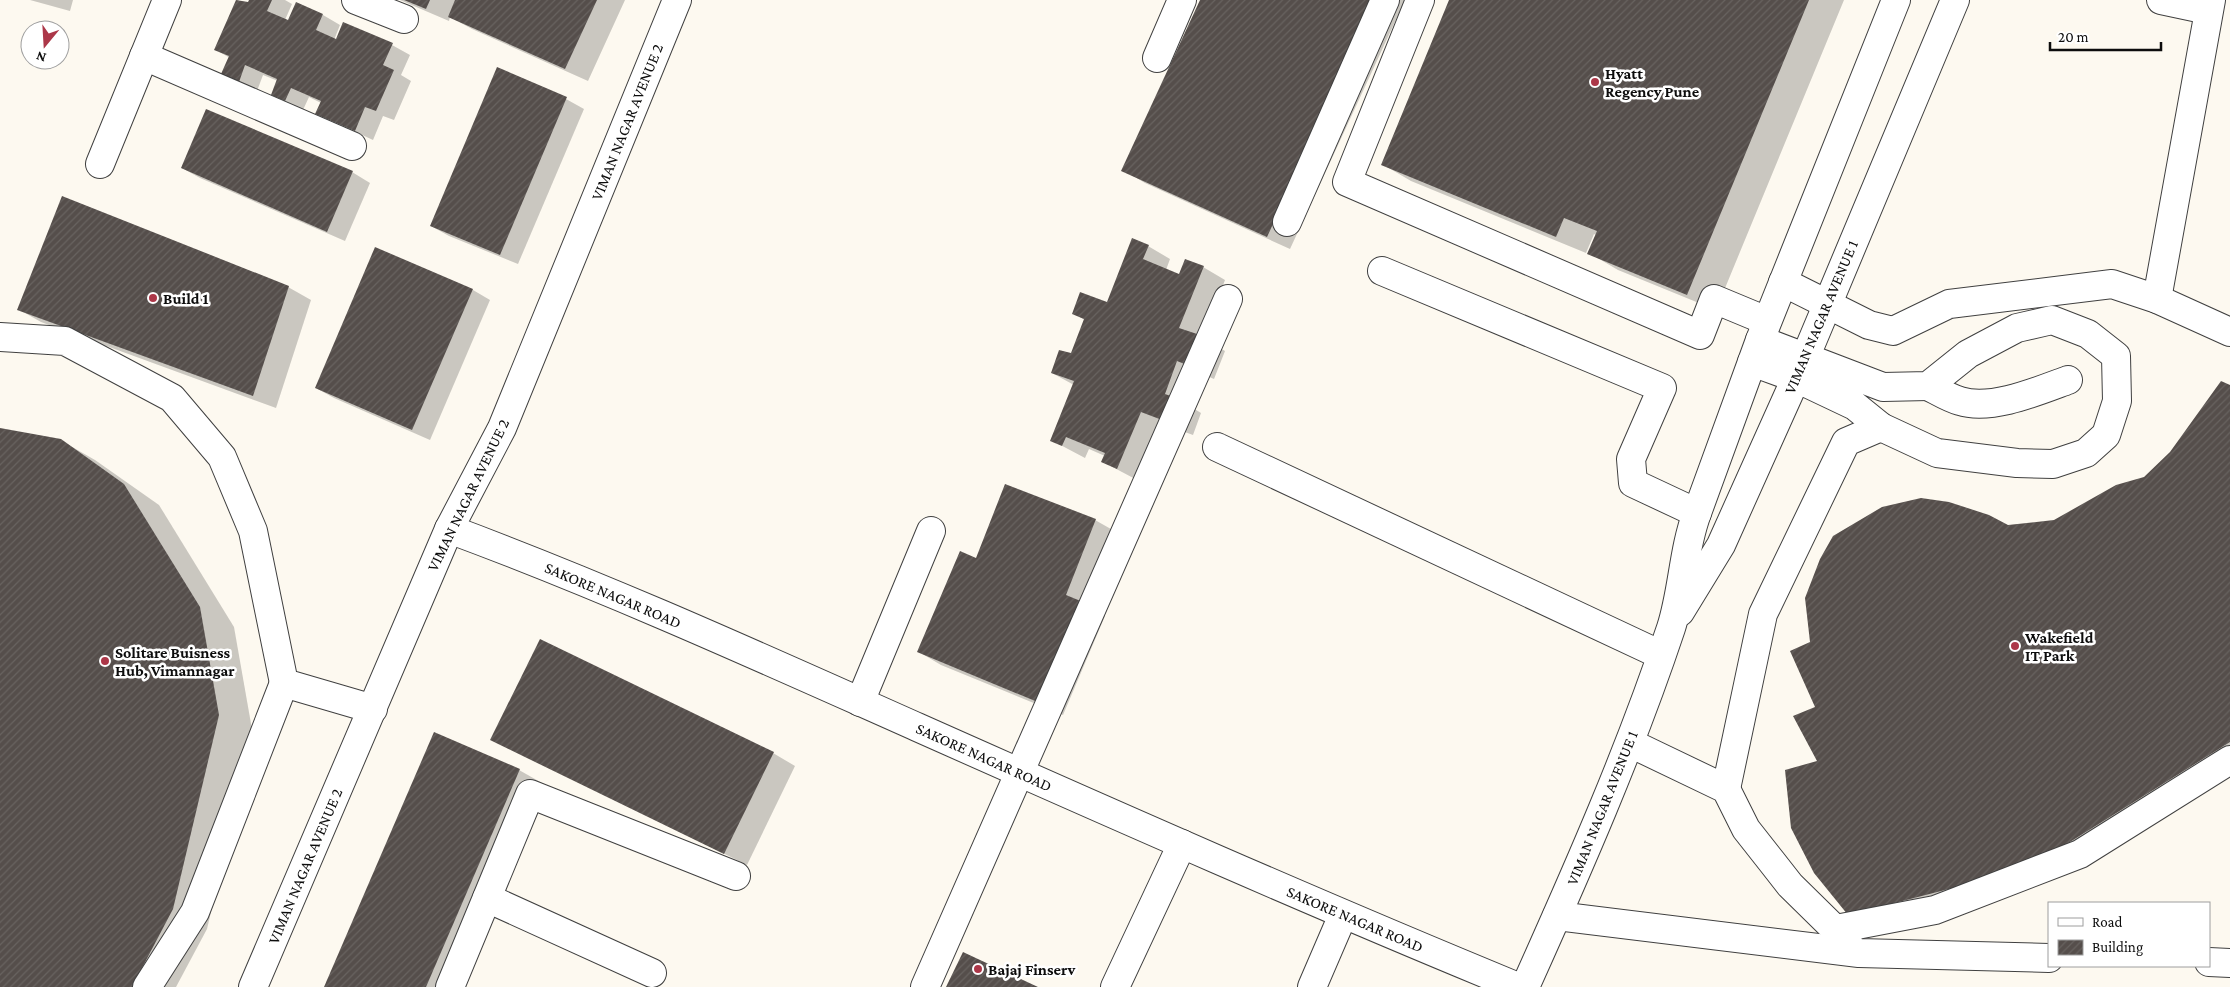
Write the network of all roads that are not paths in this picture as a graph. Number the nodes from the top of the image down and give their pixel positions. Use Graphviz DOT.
graph roads {
  1 [pos="167,0"];
  2 [pos="356,0"];
  3 [pos="677,0"];
  4 [pos="1182,0"];
  5 [pos="1385,0"];
  6 [pos="1420,0"];
  7 [pos="1896,0"];
  8 [pos="1955,0"];
  9 [pos="2161,0"];
  10 [pos="2209,5"];
  11 [pos="404,19"];
  12 [pos="144,56"];
  13 [pos="1157,58"];
  14 [pos="352,146"];
  15 [pos="100,164"];
  16 [pos="1287,222"];
  17 [pos="1382,271"];
  18 [pos="1783,282"];
  19 [pos="1228,299"];
  20 [pos="2157,299"];
  21 [pos="1827,303"];
  22 [pos="2230,332"];
  23 [pos="0,337"];
  24 [pos="1760,341"];
  25 [pos="1801,368"];
  26 [pos="2068,380"];
  27 [pos="1928,386"];
  28 [pos="1881,426"];
  29 [pos="1217,447"];
  30 [pos="1697,513"];
  31 [pos="449,529"];
  32 [pos="931,531"];
  33 [pos="1672,626"];
  34 [pos="1661,655"];
  35 [pos="284,683"];
  36 [pos="860,702"];
  37 [pos="372,709"];
  38 [pos="1630,743"];
  39 [pos="2230,760"];
  40 [pos="1019,772"];
  41 [pos="1726,789"];
  42 [pos="1182,844"];
  43 [pos="736,876"];
  44 [pos="487,898"];
  45 [pos="1343,915"];
  46 [pos="1557,916"];
  47 [pos="1836,929"];
  48 [pos="1859,952"];
  49 [pos="2048,958"];
  50 [pos="2210,962"];
  51 [pos="2230,963"];
  52 [pos="652,973"];
  53 [pos="147,987"];
  54 [pos="254,987"];
  55 [pos="450,987"];
  56 [pos="925,987"];
  57 [pos="1115,987"];
  58 [pos="1312,987"];
  59 [pos="1518,987"];
  60 [pos="1525,987"];
  1 -- 12 [label="street"];
  2 -- 11 [label="street"];
  3 -- 31 [label="street, VIMAN NAGAR AVENUE 2"];
  4 -- 13 [label="street"];
  5 -- 16 [label="street"];
  6 -- 24 [label="street"];
  7 -- 18 [label="street, VIMAN NAGAR AVENUE 1"];
  8 -- 21 [label="street, VIMAN NAGAR AVENUE 1"];
  9 -- 10 [label="street"];
  10 -- 20 [label="street"];
  12 -- 14 [label="street"];
  12 -- 15 [label="street"];
  17 -- 30 [label="street"];
  18 -- 21 [label="street"];
  18 -- 24 [label="street, VIMAN NAGAR AVENUE 1"];
  19 -- 40 [label="street"];
  20 -- 21 [label="street"];
  20 -- 22 [label="street"];
  21 -- 25 [label="street, VIMAN NAGAR AVENUE 1"];
  23 -- 35 [label="street"];
  24 -- 25 [label="street"];
  24 -- 30 [label="street, VIMAN NAGAR AVENUE 1"];
  25 -- 27 [label="street"];
  25 -- 28 [label="street"];
  25 -- 33 [label="street, VIMAN NAGAR AVENUE 1"];
  26 -- 27 [label="street"];
  27 -- 28 [label="street"];
  28 -- 41 [label="street"];
  29 -- 34 [label="street"];
  30 -- 33 [label="street, VIMAN NAGAR AVENUE 1"];
  31 -- 36 [label="street, SAKORE NAGAR ROAD"];
  31 -- 37 [label="street, VIMAN NAGAR AVENUE 2"];
  32 -- 36 [label="street"];
  33 -- 34 [label="street, VIMAN NAGAR AVENUE 1"];
  34 -- 38 [label="street, VIMAN NAGAR AVENUE 1"];
  35 -- 37 [label="street"];
  35 -- 53 [label="street"];
  36 -- 40 [label="street, SAKORE NAGAR ROAD"];
  37 -- 54 [label="street, VIMAN NAGAR AVENUE 2"];
  38 -- 41 [label="street"];
  38 -- 46 [label="street, VIMAN NAGAR AVENUE 1"];
  39 -- 47 [label="street"];
  40 -- 42 [label="street, SAKORE NAGAR ROAD"];
  40 -- 56 [label="street"];
  41 -- 47 [label="street"];
  42 -- 45 [label="street, SAKORE NAGAR ROAD"];
  42 -- 57 [label="street"];
  43 -- 44 [label="street"];
  44 -- 52 [label="street"];
  44 -- 55 [label="street"];
  45 -- 58 [label="street"];
  45 -- 59 [label="street, SAKORE NAGAR ROAD"];
  46 -- 48 [label="street"];
  46 -- 60 [label="street, VIMAN NAGAR AVENUE 1"];
  47 -- 48 [label="street"];
  48 -- 49 [label="street"];
  50 -- 51 [label="street"];
}
